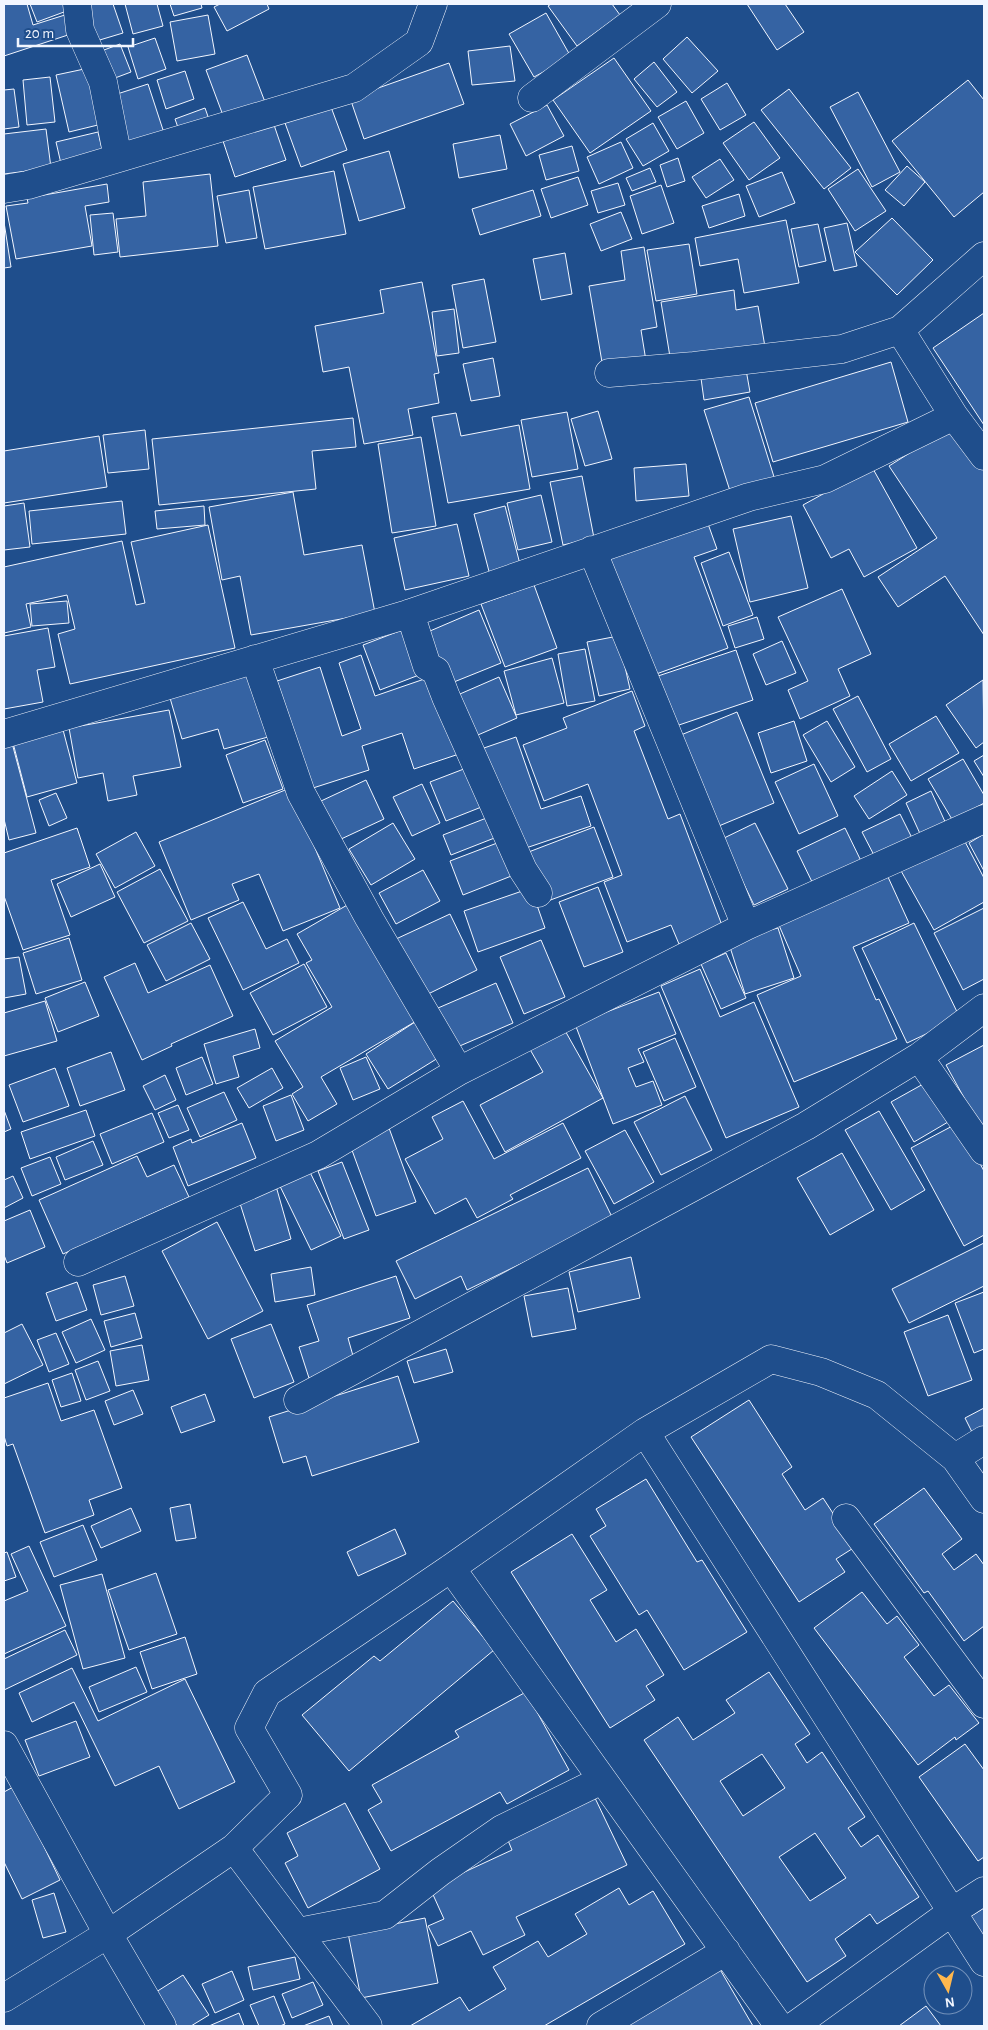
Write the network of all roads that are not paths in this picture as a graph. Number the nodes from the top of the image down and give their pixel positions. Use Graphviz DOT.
graph roads {
  1 [pos="77,4"];
  2 [pos="433,4"];
  3 [pos="657,4"];
  4 [pos="532,98"];
  5 [pos="118,158"];
  6 [pos="4,189"];
  7 [pos="984,256"];
  8 [pos="900,330"];
  9 [pos="609,373"];
  10 [pos="954,416"];
  11 [pos="984,456"];
  12 [pos="592,550"];
  13 [pos="410,613"];
  14 [pos="255,659"];
  15 [pos="4,734"];
  16 [pos="984,819"];
  17 [pos="538,893"];
  18 [pos="746,926"];
  19 [pos="984,1008"];
  20 [pos="919,1056"];
  21 [pos="459,1071"];
  22 [pos="984,1151"];
  23 [pos="78,1262"];
  24 [pos="298,1400"];
  25 [pos="644,1432"];
  26 [pos="984,1440"];
  27 [pos="955,1458"];
  28 [pos="984,1499"];
  29 [pos="846,1518"];
  30 [pos="451,1568"];
  31 [pos="984,1704"];
  32 [pos="4,1745"];
  33 [pos="602,1780"];
  34 [pos="234,1848"];
  35 [pos="984,1891"];
  36 [pos="953,1911"];
  37 [pos="298,1932"];
  38 [pos="108,1934"];
  39 [pos="726,1951"];
  40 [pos="984,1962"];
  41 [pos="4,1998"];
  42 [pos="162,2026"];
  43 [pos="368,2026"];
  44 [pos="601,2026"];
  45 [pos="779,2026"];
  46 [pos="794,2026"];
  1 -- 5 [label="street"];
  2 -- 5 [label="street"];
  3 -- 4 [label="street"];
  5 -- 6 [label="street"];
  7 -- 8 [label="street"];
  8 -- 9 [label="street"];
  8 -- 10 [label="street"];
  10 -- 11 [label="street"];
  10 -- 12 [label="street"];
  12 -- 13 [label="street"];
  12 -- 18 [label="street"];
  13 -- 14 [label="street"];
  13 -- 17 [label="street"];
  14 -- 15 [label="street"];
  14 -- 21 [label="street"];
  16 -- 18 [label="street"];
  18 -- 21 [label="street"];
  19 -- 20 [label="street"];
  20 -- 22 [label="street"];
  20 -- 24 [label="street"];
  21 -- 23 [label="street"];
  25 -- 27 [label="street"];
  25 -- 30 [label="street"];
  25 -- 36 [label="street"];
  26 -- 27 [label="street"];
  27 -- 28 [label="street"];
  29 -- 31 [label="street"];
  30 -- 33 [label="street"];
  30 -- 34 [label="street"];
  32 -- 38 [label="street"];
  33 -- 37 [label="street"];
  33 -- 39 [label="street"];
  34 -- 37 [label="street"];
  34 -- 38 [label="street"];
  35 -- 36 [label="street"];
  36 -- 40 [label="street"];
  36 -- 46 [label="street"];
  37 -- 43 [label="street"];
  38 -- 41 [label="street"];
  38 -- 42 [label="street"];
  39 -- 44 [label="street"];
  39 -- 45 [label="street"];
}
